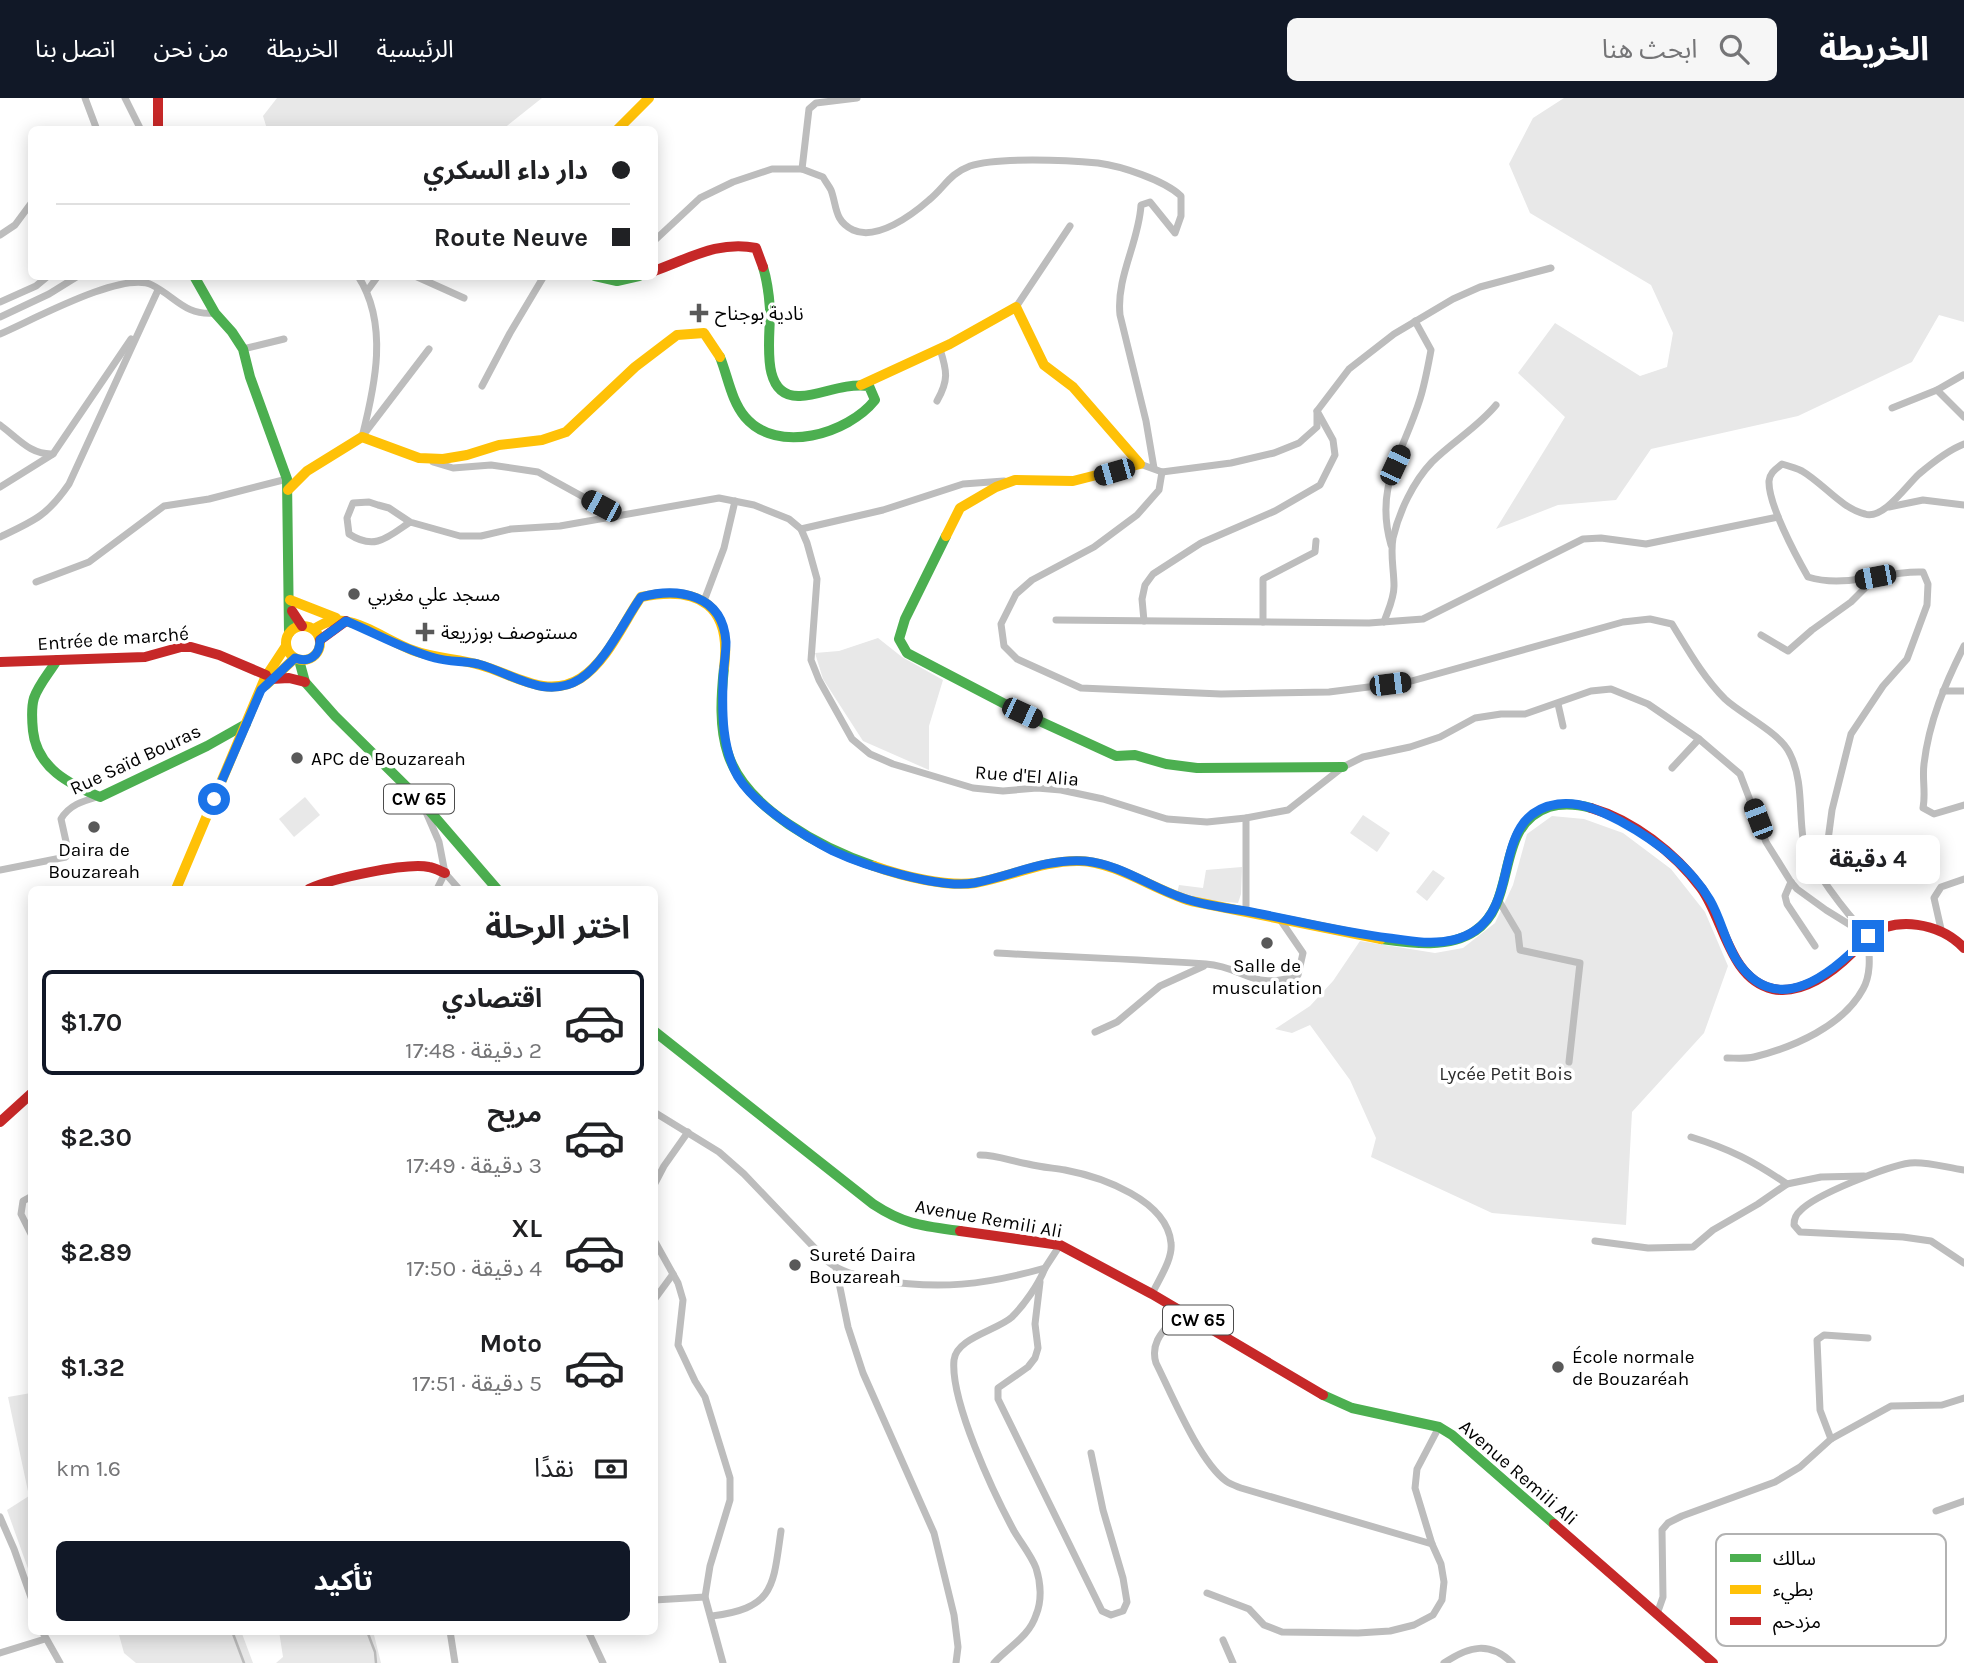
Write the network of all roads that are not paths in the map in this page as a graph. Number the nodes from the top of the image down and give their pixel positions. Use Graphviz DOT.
graph roads {
  1 [pos="85,98"];
  2 [pos="125,98"];
  3 [pos="158,98"];
  4 [pos="649,98"];
  5 [pos="857,98"];
  6 [pos="96,126"];
  7 [pos="139,126"];
  8 [pos="158,126"];
  9 [pos="621,126"];
  10 [pos="802,169"];
  11 [pos="28,207"];
  12 [pos="1070,226"];
  13 [pos="0,235"];
  14 [pos="658,238"];
  15 [pos="1552,268"];
  16 [pos="658,269"];
  17 [pos="43,280"];
  18 [pos="72,280"];
  19 [pos="196,280"];
  20 [pos="360,280"];
  21 [pos="375,280"];
  22 [pos="424,280"];
  23 [pos="542,280"];
  24 [pos="603,280"];
  25 [pos="632,280"];
  26 [pos="159,290"];
  27 [pos="367,291"];
  28 [pos="464,298"];
  29 [pos="0,302"];
  30 [pos="1016,307"];
  31 [pos="215,313"];
  32 [pos="0,317"];
  33 [pos="145,319"];
  34 [pos="1415,321"];
  35 [pos="0,334"];
  36 [pos="285,339"];
  37 [pos="243,349"];
  38 [pos="429,349"];
  39 [pos="940,349"];
  40 [pos="1963,376"];
  41 [pos="117,379"];
  42 [pos="861,385"];
  43 [pos="482,386"];
  44 [pos="99,387"];
  45 [pos="1937,390"];
  46 [pos="937,401"];
  47 [pos="1496,405"];
  48 [pos="1892,408"];
  49 [pos="1317,411"];
  50 [pos="1964,417"];
  51 [pos="0,425"];
  52 [pos="12,433"];
  53 [pos="362,437"];
  54 [pos="0,438"];
  55 [pos="1964,444"];
  56 [pos="53,454"];
  57 [pos="419,458"];
  58 [pos="1140,464"];
  59 [pos="1154,468"];
  60 [pos="1163,472"];
  61 [pos="1015,480"];
  62 [pos="288,484"];
  63 [pos="0,487"];
  64 [pos="735,501"];
  65 [pos="1964,505"];
  66 [pos="1887,507"];
  67 [pos="619,516"];
  68 [pos="1778,517"];
  69 [pos="410,522"];
  70 [pos="801,529"];
  71 [pos="0,537"];
  72 [pos="1316,541"];
  73 [pos="1392,549"];
  74 [pos="1875,577"];
  75 [pos="36,582"];
  76 [pos="704,601"];
  77 [pos="290,604"];
  78 [pos="342,620"];
  79 [pos="1056,620"];
  80 [pos="1144,621"];
  81 [pos="1264,622"];
  82 [pos="1384,622"];
  83 [pos="308,627"];
  84 [pos="289,633"];
  85 [pos="1761,635"];
  86 [pos="320,640"];
  87 [pos="286,646"];
  88 [pos="1964,646"];
  89 [pos="312,658"];
  90 [pos="297,659"];
  91 [pos="57,660"];
  92 [pos="0,662"];
  93 [pos="269,677"];
  94 [pos="306,682"];
  95 [pos="1943,691"];
  96 [pos="1964,691"];
  97 [pos="1558,704"];
  98 [pos="246,724"];
  99 [pos="1563,726"];
  100 [pos="1699,739"];
  101 [pos="1343,767"];
  102 [pos="1672,768"];
  103 [pos="100,797"];
  104 [pos="422,802"];
  105 [pos="1964,805"];
  106 [pos="1246,818"];
  107 [pos="0,870"];
  108 [pos="446,873"];
  109 [pos="1964,879"];
  110 [pos="1791,882"];
  111 [pos="1826,882"];
  112 [pos="177,886"];
  113 [pos="315,886"];
  114 [pos="439,886"];
  115 [pos="457,886"];
  116 [pos="494,886"];
  117 [pos="1499,901"];
  118 [pos="1246,911"];
  119 [pos="1279,918"];
  120 [pos="1941,929"];
  121 [pos="1868,936"];
  122 [pos="1960,936"];
  123 [pos="1815,946"];
  124 [pos="1964,948"];
  125 [pos="997,953"];
  126 [pos="1210,964"];
  127 [pos="1095,1032"];
  128 [pos="658,1034"];
  129 [pos="1727,1058"];
  130 [pos="1569,1062"];
  131 [pos="28,1097"];
  132 [pos="658,1114"];
  133 [pos="0,1122"];
  134 [pos="688,1132"];
  135 [pos="1691,1137"];
  136 [pos="980,1155"];
  137 [pos="1964,1170"];
  138 [pos="1872,1175"];
  139 [pos="658,1177"];
  140 [pos="1787,1184"];
  141 [pos="28,1198"];
  142 [pos="28,1227"];
  143 [pos="1595,1241"];
  144 [pos="1060,1245"];
  145 [pos="658,1247"];
  146 [pos="1964,1263"];
  147 [pos="836,1268"];
  148 [pos="1045,1268"];
  149 [pos="673,1274"];
  150 [pos="1040,1282"];
  151 [pos="1152,1294"];
  152 [pos="658,1295"];
  153 [pos="1181,1310"];
  154 [pos="1868,1338"];
  155 [pos="1964,1398"];
  156 [pos="1439,1427"];
  157 [pos="1831,1439"];
  158 [pos="1091,1453"];
  159 [pos="1964,1501"];
  160 [pos="1936,1510"];
  161 [pos="0,1517"];
  162 [pos="782,1531"];
  163 [pos="1432,1544"];
  164 [pos="28,1589"];
  165 [pos="1207,1593"];
  166 [pos="705,1597"];
  167 [pos="658,1600"];
  168 [pos="1656,1615"];
  169 [pos="712,1616"];
  170 [pos="43,1635"];
  171 [pos="451,1635"];
  172 [pos="590,1635"];
  173 [pos="1223,1640"];
  174 [pos="0,1653"];
  175 [pos="60,1663"];
  176 [pos="455,1663"];
  177 [pos="603,1663"];
  178 [pos="723,1663"];
  179 [pos="956,1663"];
  180 [pos="994,1663"];
  181 [pos="1233,1663"];
  182 [pos="1444,1663"];
  183 [pos="1512,1663"];
  184 [pos="1713,1663"];
  1 -- 6 [label="street"];
  2 -- 7 [label="street"];
  3 -- 8 [label="main road"];
  4 -- 9 [label="main road"];
  5 -- 10 [label="street"];
  10 -- 14 [label="street"];
  10 -- 59 [label="street"];
  11 -- 13 [label="street"];
  12 -- 30 [label="street"];
  15 -- 34 [label="street"];
  16 -- 42 [label="main road"];
  17 -- 29 [label="street"];
  18 -- 32 [label="street"];
  19 -- 31 [label="main road"];
  20 -- 27 [label="street"];
  21 -- 27 [label="street"];
  22 -- 28 [label="street"];
  23 -- 43 [label="street"];
  24 -- 25 [label="main road"];
  26 -- 31 [label="street"];
  26 -- 33 [label="street"];
  26 -- 35 [label="street"];
  27 -- 53 [label="street"];
  30 -- 39 [label="main road"];
  30 -- 58 [label="main road"];
  31 -- 37 [label="main road"];
  33 -- 41 [label="street"];
  33 -- 44 [label="street"];
  34 -- 49 [label="street"];
  34 -- 73 [label="street"];
  36 -- 37 [label="street"];
  37 -- 62 [label="main road"];
  38 -- 53 [label="street"];
  39 -- 42 [label="main road"];
  39 -- 46 [label="street"];
  40 -- 45 [label="street"];
  41 -- 44 [label="street"];
  41 -- 71 [label="street"];
  42 -- 57 [label="main road"];
  44 -- 56 [label="street"];
  45 -- 48 [label="street"];
  45 -- 50 [label="street"];
  47 -- 73 [label="street"];
  49 -- 60 [label="street"];
  49 -- 80 [label="street"];
  51 -- 52 [label="street"];
  52 -- 54 [label="street"];
  52 -- 56 [label="street"];
  53 -- 57 [label="main road"];
  53 -- 62 [label="main road"];
  55 -- 66 [label="street"];
  56 -- 63 [label="street"];
  57 -- 67 [label="street"];
  58 -- 59 [label="street"];
  58 -- 61 [label="main road"];
  59 -- 60 [label="street"];
  60 -- 111 [label="street"];
  61 -- 70 [label="street"];
  61 -- 101 [label="main road"];
  62 -- 75 [label="street"];
  62 -- 77 [label="main road"];
  64 -- 67 [label="street"];
  64 -- 70 [label="street"];
  64 -- 76 [label="street"];
  65 -- 66 [label="street"];
  66 -- 68 [label="street"];
  67 -- 69 [label="street"];
  68 -- 74 [label="street"];
  68 -- 82 [label="street"];
  69 -- 69 [label="street"];
  70 -- 106 [label="street, Rue d'El Alia"];
  72 -- 81 [label="street"];
  73 -- 82 [label="street"];
  74 -- 85 [label="street"];
  74 -- 111 [label="street"];
  76 -- 78 [label="main road"];
  76 -- 118 [label="main road"];
  77 -- 78 [label="main road"];
  77 -- 83 [label="main road"];
  77 -- 84 [label="main road"];
  78 -- 83 [label="main road"];
  78 -- 86 [label="main road"];
  79 -- 80 [label="street"];
  80 -- 81 [label="street"];
  81 -- 82 [label="street"];
  83 -- 84 [label="main road"];
  83 -- 86 [label="main road"];
  84 -- 87 [label="main road"];
  86 -- 89 [label="main road"];
  87 -- 90 [label="main road"];
  87 -- 93 [label="main road"];
  88 -- 95 [label="street"];
  89 -- 90 [label="main road"];
  89 -- 94 [label="main road"];
  90 -- 93 [label="main road"];
  90 -- 94 [label="main road, CW 65"];
  91 -- 92 [label="main road, Entrée de marché"];
  91 -- 93 [label="main road, Entrée de marché"];
  91 -- 103 [label="main road"];
  93 -- 94 [label="main road, Entrée de marché"];
  93 -- 98 [label="main road"];
  94 -- 104 [label="main road, CW 65"];
  95 -- 96 [label="street"];
  95 -- 105 [label="street"];
  97 -- 99 [label="street"];
  97 -- 100 [label="street, Rue d'El Alia"];
  97 -- 101 [label="street, Rue d'El Alia"];
  98 -- 103 [label="main road, Rue Saïd Bouras"];
  98 -- 112 [label="main road"];
  100 -- 102 [label="street"];
  100 -- 110 [label="street, Rue d'El Alia"];
  101 -- 106 [label="street, Rue d'El Alia"];
  103 -- 107 [label="street, Rue Saïd Bouras"];
  104 -- 108 [label="street"];
  104 -- 116 [label="main road, CW 65"];
  106 -- 118 [label="street"];
  108 -- 113 [label="main road"];
  108 -- 114 [label="street"];
  108 -- 115 [label="street"];
  109 -- 120 [label="street"];
  110 -- 121 [label="street"];
  110 -- 123 [label="street"];
  111 -- 121 [label="street"];
  117 -- 119 [label="main road"];
  117 -- 121 [label="main road"];
  117 -- 130 [label="street"];
  118 -- 119 [label="main road"];
  119 -- 126 [label="street"];
  120 -- 121 [label="main road"];
  120 -- 122 [label="main road"];
  121 -- 129 [label="street"];
  122 -- 124 [label="main road"];
  125 -- 126 [label="street"];
  126 -- 127 [label="street"];
  128 -- 144 [label="main road, Avenue Remili Ali / CW 65"];
  131 -- 133 [label="main road"];
  132 -- 134 [label="street"];
  134 -- 139 [label="street"];
  134 -- 147 [label="street"];
  135 -- 140 [label="street"];
  136 -- 151 [label="street"];
  137 -- 138 [label="street"];
  138 -- 140 [label="street"];
  138 -- 146 [label="street"];
  140 -- 143 [label="street"];
  141 -- 142 [label="street"];
  144 -- 148 [label="street"];
  144 -- 151 [label="main road, Avenue Remili Ali / CW 65"];
  145 -- 149 [label="street"];
  147 -- 148 [label="street"];
  147 -- 179 [label="street"];
  148 -- 150 [label="street"];
  149 -- 152 [label="street"];
  149 -- 166 [label="street"];
  150 -- 158 [label="street"];
  150 -- 180 [label="street"];
  151 -- 153 [label="main road, Avenue Remili Ali / CW 65"];
  153 -- 156 [label="main road, Avenue Remili Ali / CW 65"];
  153 -- 163 [label="street"];
  154 -- 157 [label="street"];
  155 -- 157 [label="street"];
  156 -- 163 [label="street"];
  156 -- 168 [label="main road, Avenue Remili Ali / CW 65"];
  157 -- 168 [label="street"];
  159 -- 160 [label="street"];
  161 -- 164 [label="street"];
  162 -- 169 [label="street"];
  163 -- 165 [label="street"];
  166 -- 167 [label="street"];
  166 -- 169 [label="street"];
  168 -- 184 [label="main road, Avenue Remili Ali / CW 65"];
  169 -- 178 [label="street"];
  170 -- 174 [label="street"];
  170 -- 175 [label="street"];
  171 -- 176 [label="street"];
  172 -- 177 [label="street"];
  173 -- 181 [label="street"];
  182 -- 183 [label="street"];
}
